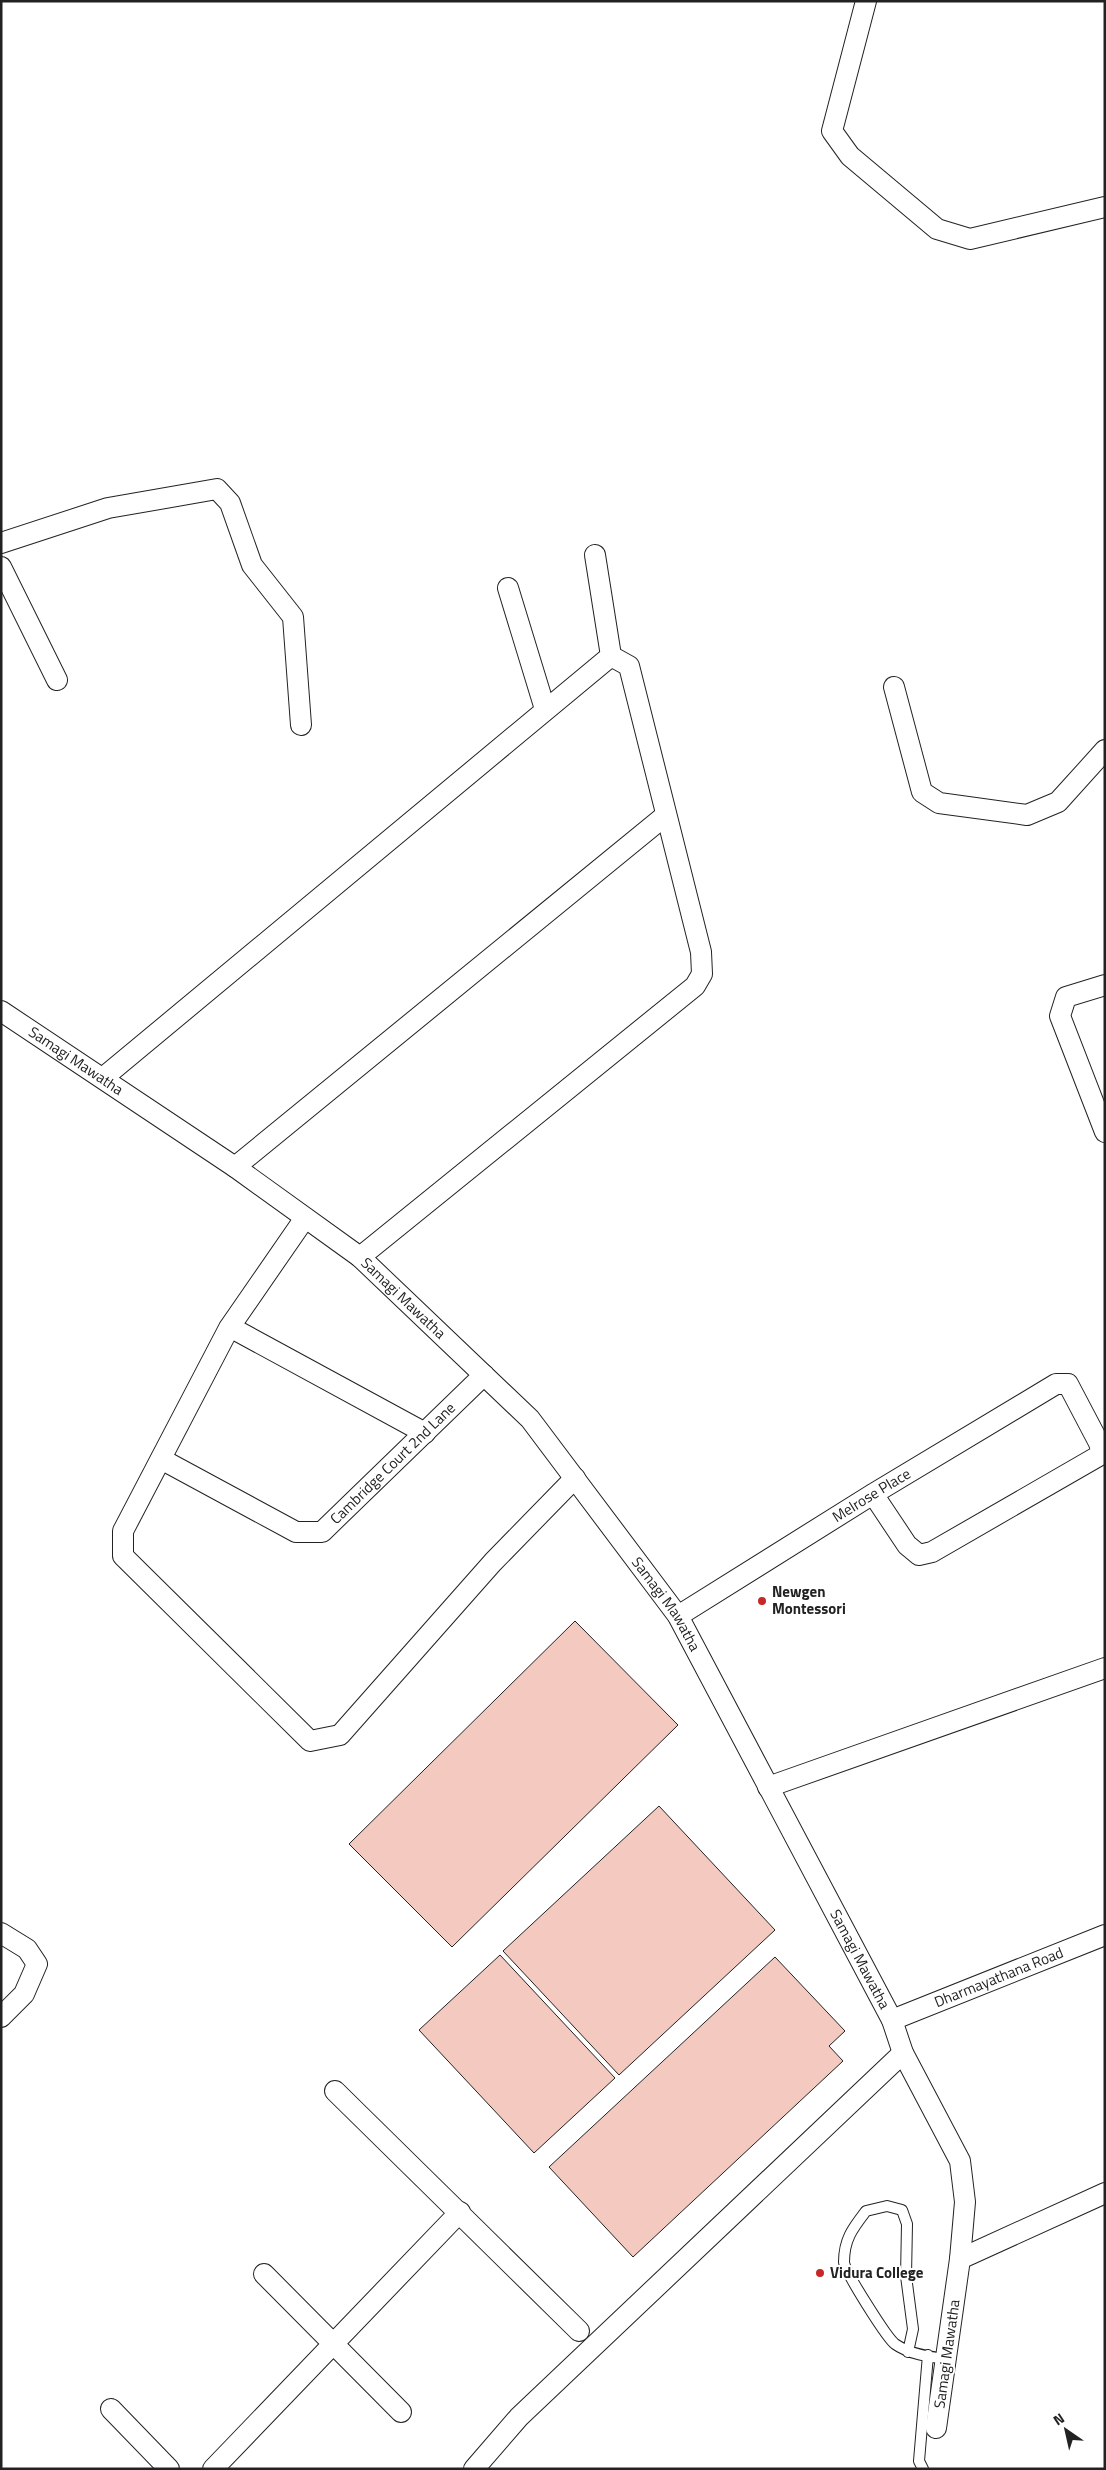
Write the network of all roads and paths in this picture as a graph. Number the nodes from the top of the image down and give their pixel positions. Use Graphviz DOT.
graph roads {
  1 [pos="866,1"];
  2 [pos="1105,207"];
  3 [pos="1,543"];
  4 [pos="595,555"];
  5 [pos="1,568"];
  6 [pos="508,588"];
  7 [pos="610,656"];
  8 [pos="57,680"];
  9 [pos="894,687"];
  10 [pos="545,709"];
  11 [pos="301,725"];
  12 [pos="1105,750"];
  13 [pos="666,815"];
  14 [pos="1105,984"];
  15 [pos="1,1010"];
  16 [pos="104,1077"];
  17 [pos="1100,1106"];
  18 [pos="1105,1132"];
  19 [pos="235,1167"];
  20 [pos="305,1218"];
  21 [pos="360,1257"];
  22 [pos="230,1327"];
  23 [pos="484,1375"];
  24 [pos="424,1432"];
  25 [pos="161,1459"];
  26 [pos="575,1478"];
  27 [pos="873,1494"];
  28 [pos="678,1616"];
  29 [pos="1105,1668"];
  30 [pos="768,1787"];
  31 [pos="1,1933"];
  32 [pos="1105,1935"];
  33 [pos="1,2017"];
  34 [pos="892,2020"];
  35 [pos="903,2053"];
  36 [pos="335,2091"];
  37 [pos="1105,2193"];
  38 [pos="460,2212"];
  39 [pos="960,2259"];
  40 [pos="264,2274"];
  41 [pos="579,2330"];
  42 [pos="334,2345"];
  43 [pos="908,2352"];
  44 [pos="937,2357"];
  45 [pos="111,2409"];
  46 [pos="401,2412"];
  47 [pos="936,2428"];
  48 [pos="169,2469"];
  49 [pos="213,2469"];
  50 [pos="474,2469"];
  51 [pos="924,2469"];
  1 -- 2 [label="street"];
  3 -- 11 [label="street"];
  4 -- 7 [label="street"];
  5 -- 8 [label="street"];
  6 -- 10 [label="street"];
  7 -- 10 [label="street"];
  7 -- 13 [label="street"];
  9 -- 12 [label="street"];
  10 -- 16 [label="street"];
  13 -- 19 [label="street"];
  13 -- 21 [label="street"];
  14 -- 17 [label="street"];
  15 -- 16 [label="street, Samagi Mawatha"];
  16 -- 19 [label="street, Samagi Mawatha"];
  17 -- 18 [label="street"];
  19 -- 20 [label="street, Samagi Mawatha"];
  20 -- 21 [label="street, Samagi Mawatha"];
  20 -- 22 [label="street"];
  21 -- 23 [label="street, Samagi Mawatha"];
  22 -- 24 [label="street"];
  22 -- 25 [label="street"];
  23 -- 24 [label="street, Cambridge Court 2nd Lane"];
  23 -- 26 [label="street, Samagi Mawatha"];
  24 -- 25 [label="street, Cambridge Court 2nd Lane"];
  25 -- 26 [label="street"];
  26 -- 28 [label="street, Samagi Mawatha"];
  27 -- 27 [label="street, Melrose Place"];
  27 -- 28 [label="street, Melrose Place"];
  28 -- 30 [label="street, Samagi Mawatha"];
  29 -- 30 [label="street"];
  30 -- 34 [label="street, Samagi Mawatha"];
  31 -- 33 [label="street"];
  32 -- 34 [label="street, Dharmayathana Road"];
  34 -- 35 [label="street, Samagi Mawatha"];
  35 -- 39 [label="street, Samagi Mawatha"];
  35 -- 50 [label="street"];
  36 -- 38 [label="street"];
  37 -- 39 [label="street"];
  38 -- 41 [label="street"];
  38 -- 42 [label="street"];
  39 -- 44 [label="street, Samagi Mawatha"];
  40 -- 42 [label="street"];
  42 -- 46 [label="street"];
  42 -- 49 [label="street"];
  43 -- 43 [label="lane"];
  43 -- 44 [label="lane"];
  44 -- 47 [label="street, Samagi Mawatha"];
  44 -- 51 [label="lane"];
  45 -- 48 [label="street"];
}
